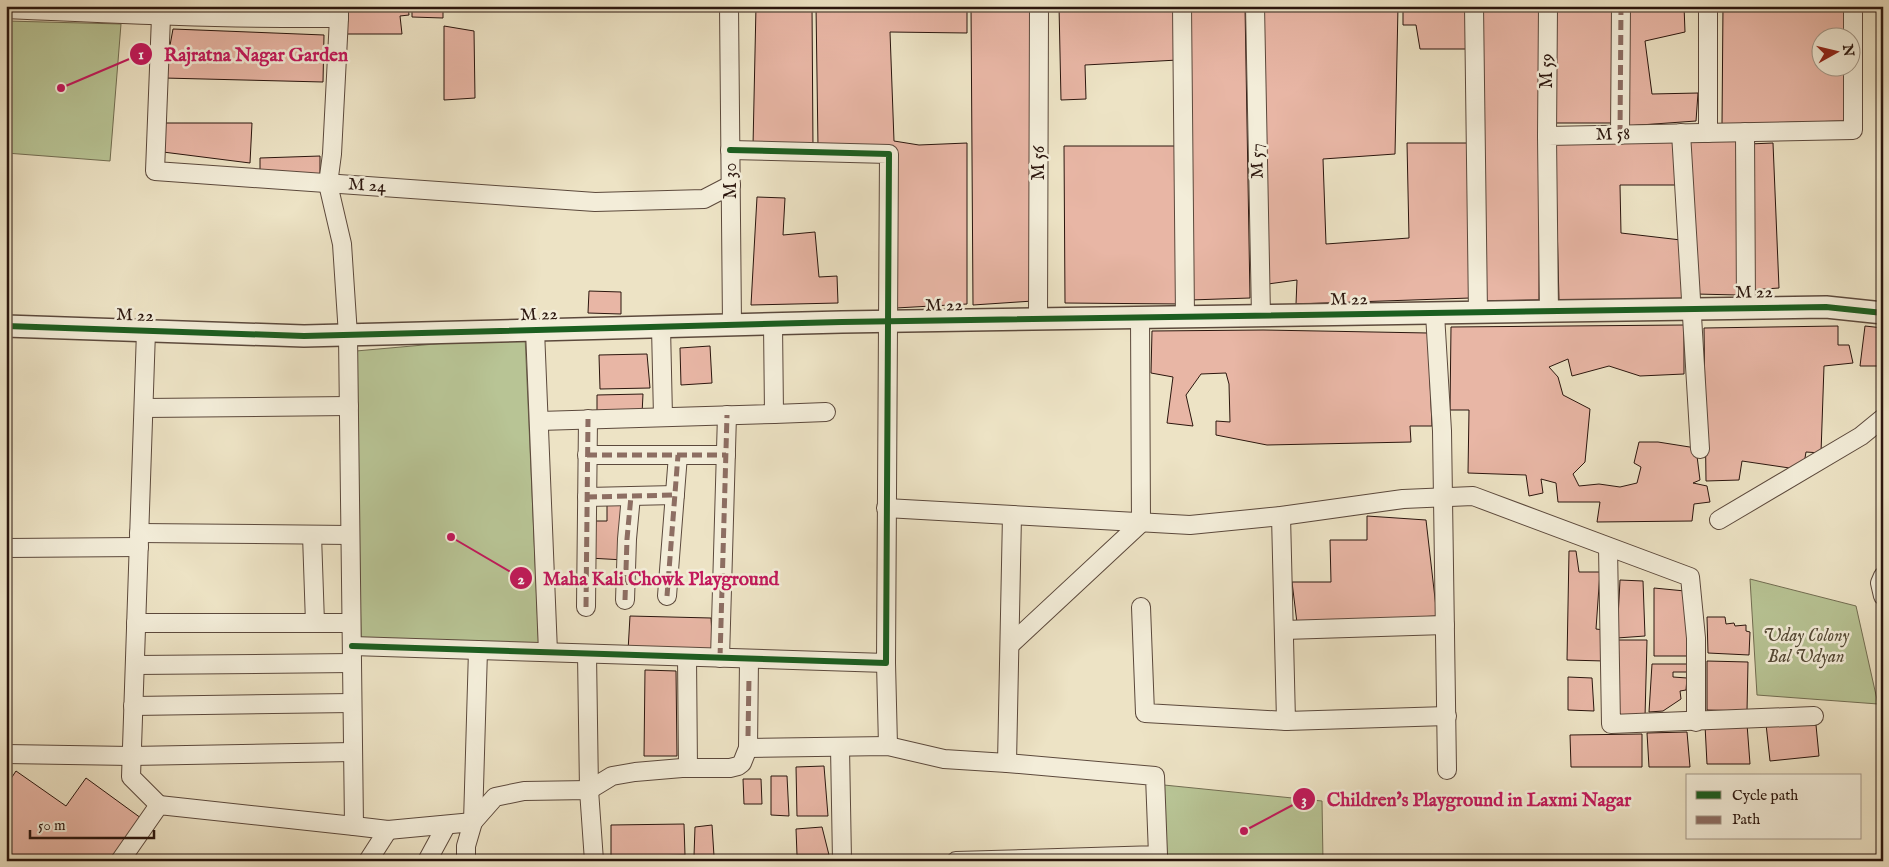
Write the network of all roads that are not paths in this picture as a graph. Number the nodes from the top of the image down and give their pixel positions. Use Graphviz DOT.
graph roads {
  1 [pos="730,6"];
  2 [pos="1039,6"];
  3 [pos="1182,6"];
  4 [pos="1255,6"];
  5 [pos="1474,6"];
  6 [pos="1548,6"];
  7 [pos="1621,6"];
  8 [pos="1708,6"];
  9 [pos="1853,6"];
  10 [pos="6,9"];
  11 [pos="253,12"];
  12 [pos="339,12"];
  13 [pos="161,17"];
  14 [pos="1745,132"];
  15 [pos="1708,133"];
  16 [pos="1681,134"];
  17 [pos="1620,135"];
  18 [pos="1547,136"];
  19 [pos="730,150"];
  20 [pos="328,184"];
  21 [pos="731,185"];
  22 [pos="1746,308"];
  23 [pos="1692,309"];
  24 [pos="1549,311"];
  25 [pos="1478,313"];
  26 [pos="1883,313"];
  27 [pos="1435,314"];
  28 [pos="1262,316"];
  29 [pos="1185,317"];
  30 [pos="1140,318"];
  31 [pos="1038,319"];
  32 [pos="889,322"];
  33 [pos="773,324"];
  34 [pos="732,325"];
  35 [pos="6,326"];
  36 [pos="661,327"];
  37 [pos="535,330"];
  38 [pos="146,331"];
  39 [pos="348,335"];
  40 [pos="349,406"];
  41 [pos="144,408"];
  42 [pos="826,412"];
  43 [pos="774,414"];
  44 [pos="727,415"];
  45 [pos="663,417"];
  46 [pos="1883,418"];
  47 [pos="588,419"];
  48 [pos="539,421"];
  49 [pos="1700,449"];
  50 [pos="678,454"];
  51 [pos="588,455"];
  52 [pos="726,455"];
  53 [pos="631,496"];
  54 [pos="675,496"];
  55 [pos="587,497"];
  56 [pos="1442,498"];
  57 [pos="886,508"];
  58 [pos="1012,515"];
  59 [pos="1281,516"];
  60 [pos="1719,520"];
  61 [pos="1141,523"];
  62 [pos="312,534"];
  63 [pos="350,535"];
  64 [pos="139,540"];
  65 [pos="1608,546"];
  66 [pos="6,548"];
  67 [pos="1883,576"];
  68 [pos="667,596"];
  69 [pos="1883,596"];
  70 [pos="626,600"];
  71 [pos="586,607"];
  72 [pos="1141,608"];
  73 [pos="136,623"];
  74 [pos="315,623"];
  75 [pos="351,623"];
  76 [pos="1445,625"];
  77 [pos="1284,630"];
  78 [pos="1010,645"];
  79 [pos="478,650"];
  80 [pos="548,652"];
  81 [pos="588,654"];
  82 [pos="352,655"];
  83 [pos="687,657"];
  84 [pos="720,658"];
  85 [pos="749,660"];
  86 [pos="886,663"];
  87 [pos="135,665"];
  88 [pos="352,704"];
  89 [pos="133,706"];
  90 [pos="1447,716"];
  91 [pos="1814,716"];
  92 [pos="1286,721"];
  93 [pos="1696,722"];
  94 [pos="888,746"];
  95 [pos="840,747"];
  96 [pos="748,748"];
  97 [pos="353,752"];
  98 [pos="6,754"];
  99 [pos="131,756"];
  100 [pos="1007,762"];
  101 [pos="688,768"];
  102 [pos="1447,770"];
  103 [pos="589,790"];
  104 [pos="159,806"];
  105 [pos="473,822"];
  106 [pos="354,826"];
  107 [pos="446,826"];
  108 [pos="388,830"];
  109 [pos="120,861"];
  110 [pos="368,861"];
  111 [pos="427,861"];
  112 [pos="466,861"];
  113 [pos="594,861"];
  114 [pos="842,861"];
  115 [pos="956,861"];
  1 -- 19 [label="street, M 30"];
  2 -- 31 [label="street, M 56"];
  3 -- 29 [label="street"];
  4 -- 28 [label="street, M 57"];
  5 -- 25 [label="street"];
  6 -- 18 [label="street, M 59"];
  7 -- 17 [label="street"];
  8 -- 15 [label="street"];
  9 -- 14 [label="street, M 58"];
  10 -- 13 [label="street"];
  11 -- 12 [label="street"];
  11 -- 13 [label="street"];
  12 -- 20 [label="street"];
  13 -- 20 [label="street, M 24"];
  14 -- 15 [label="street, M 58"];
  14 -- 22 [label="street"];
  15 -- 16 [label="street, M 58"];
  16 -- 17 [label="street, M 58"];
  16 -- 23 [label="street"];
  17 -- 18 [label="street, M 58"];
  18 -- 24 [label="street"];
  19 -- 21 [label="street, M 30"];
  19 -- 32 [label="street"];
  20 -- 21 [label="street, M 24"];
  20 -- 39 [label="street"];
  21 -- 34 [label="street, M 30"];
  22 -- 23 [label="street, M 22"];
  22 -- 26 [label="street, M 22"];
  23 -- 24 [label="street, M 22"];
  23 -- 49 [label="street"];
  24 -- 25 [label="street, M 22"];
  25 -- 27 [label="street, M 22"];
  27 -- 28 [label="street, M 22"];
  27 -- 56 [label="street"];
  28 -- 29 [label="street, M 22"];
  29 -- 30 [label="street, M 22"];
  30 -- 31 [label="street, M 22"];
  30 -- 61 [label="street"];
  31 -- 32 [label="street, M 22"];
  32 -- 33 [label="street, M 22"];
  32 -- 57 [label="street"];
  33 -- 34 [label="street, M 22"];
  33 -- 43 [label="street"];
  34 -- 36 [label="street, M 22"];
  35 -- 38 [label="street, M 22"];
  36 -- 37 [label="street, M 22"];
  36 -- 45 [label="street"];
  37 -- 39 [label="street, M 22"];
  37 -- 48 [label="street"];
  38 -- 39 [label="street, M 22"];
  38 -- 41 [label="street"];
  39 -- 40 [label="street"];
  40 -- 41 [label="street"];
  40 -- 63 [label="street"];
  41 -- 64 [label="street"];
  42 -- 43 [label="street"];
  43 -- 44 [label="street"];
  44 -- 45 [label="street"];
  44 -- 52 [label="street"];
  45 -- 47 [label="street"];
  46 -- 60 [label="street"];
  47 -- 48 [label="street"];
  47 -- 51 [label="street"];
  48 -- 80 [label="street"];
  50 -- 51 [label="street"];
  50 -- 52 [label="street"];
  50 -- 54 [label="street"];
  51 -- 55 [label="street"];
  52 -- 84 [label="street"];
  53 -- 54 [label="street"];
  53 -- 55 [label="street"];
  53 -- 70 [label="street"];
  54 -- 68 [label="street"];
  55 -- 71 [label="street"];
  56 -- 59 [label="street"];
  56 -- 65 [label="street"];
  56 -- 76 [label="street"];
  57 -- 58 [label="street"];
  57 -- 86 [label="street"];
  58 -- 61 [label="street"];
  58 -- 78 [label="street"];
  59 -- 61 [label="street"];
  59 -- 77 [label="street"];
  61 -- 78 [label="street"];
  62 -- 63 [label="street"];
  62 -- 64 [label="street"];
  62 -- 74 [label="street"];
  63 -- 75 [label="street"];
  64 -- 66 [label="street"];
  64 -- 73 [label="street"];
  65 -- 93 [label="street"];
  65 -- 93 [label="street"];
  67 -- 69 [label="street"];
  72 -- 92 [label="street"];
  73 -- 74 [label="street"];
  73 -- 87 [label="street"];
  74 -- 75 [label="street"];
  75 -- 82 [label="street"];
  76 -- 77 [label="street"];
  76 -- 90 [label="street"];
  77 -- 92 [label="street"];
  78 -- 100 [label="street"];
  79 -- 80 [label="street"];
  79 -- 82 [label="street"];
  79 -- 105 [label="street"];
  80 -- 81 [label="street"];
  81 -- 83 [label="street"];
  81 -- 103 [label="street"];
  82 -- 87 [label="street"];
  82 -- 88 [label="street"];
  83 -- 84 [label="street"];
  83 -- 101 [label="street"];
  84 -- 85 [label="street"];
  85 -- 86 [label="street"];
  85 -- 96 [label="street"];
  86 -- 94 [label="street"];
  87 -- 89 [label="street"];
  88 -- 89 [label="street"];
  88 -- 97 [label="street"];
  89 -- 99 [label="street"];
  90 -- 92 [label="street"];
  90 -- 102 [label="street"];
  91 -- 93 [label="street"];
  94 -- 95 [label="street"];
  94 -- 100 [label="street"];
  95 -- 96 [label="street"];
  95 -- 114 [label="street"];
  96 -- 101 [label="street"];
  97 -- 99 [label="street"];
  97 -- 106 [label="street"];
  98 -- 99 [label="street"];
  99 -- 104 [label="street"];
  100 -- 115 [label="street"];
  101 -- 103 [label="street"];
  103 -- 105 [label="street"];
  103 -- 113 [label="street"];
  104 -- 106 [label="street"];
  104 -- 109 [label="street"];
  105 -- 107 [label="street"];
  105 -- 112 [label="street"];
  106 -- 108 [label="street"];
  107 -- 108 [label="street"];
  107 -- 111 [label="street"];
  108 -- 110 [label="street"];
}
